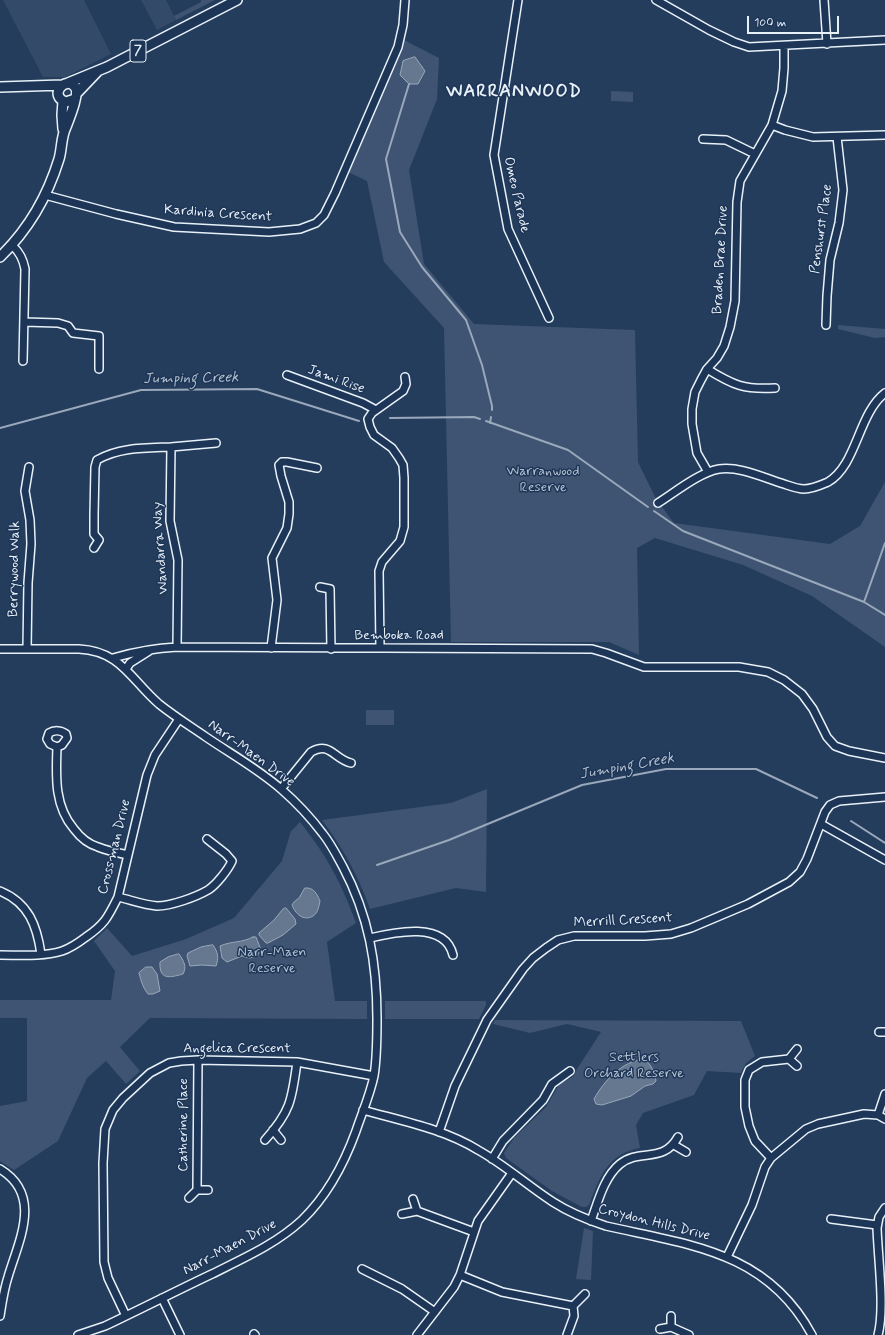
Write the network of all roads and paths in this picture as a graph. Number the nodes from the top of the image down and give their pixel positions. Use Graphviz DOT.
graph roads {
  1 [pos="237,0"];
  2 [pos="405,0"];
  3 [pos="518,0"];
  4 [pos="656,0"];
  5 [pos="824,0"];
  6 [pos="885,40"];
  7 [pos="827,44"];
  8 [pos="784,46"];
  9 [pos="98,71"];
  10 [pos="0,87"];
  11 [pos="63,91"];
  12 [pos="76,96"];
  13 [pos="772,124"];
  14 [pos="63,132"];
  15 [pos="885,135"];
  16 [pos="837,137"];
  17 [pos="702,139"];
  18 [pos="754,154"];
  19 [pos="45,195"];
  20 [pos="12,245"];
  21 [pos="0,257"];
  22 [pos="549,318"];
  23 [pos="24,322"];
  24 [pos="826,325"];
  25 [pos="23,361"];
  26 [pos="99,369"];
  27 [pos="707,370"];
  28 [pos="287,375"];
  29 [pos="405,377"];
  30 [pos="775,388"];
  31 [pos="885,394"];
  32 [pos="376,410"];
  33 [pos="216,443"];
  34 [pos="171,447"];
  35 [pos="28,467"];
  36 [pos="318,468"];
  37 [pos="708,472"];
  38 [pos="658,503"];
  39 [pos="94,548"];
  40 [pos="320,587"];
  41 [pos="177,647"];
  42 [pos="271,648"];
  43 [pos="380,648"];
  44 [pos="0,649"];
  45 [pos="27,649"];
  46 [pos="152,649"];
  47 [pos="332,649"];
  48 [pos="113,658"];
  49 [pos="126,669"];
  50 [pos="179,719"];
  51 [pos="57,747"];
  52 [pos="885,758"];
  53 [pos="351,763"];
  54 [pos="281,789"];
  55 [pos="885,797"];
  56 [pos="821,824"];
  57 [pos="207,839"];
  58 [pos="128,855"];
  59 [pos="885,860"];
  60 [pos="0,891"];
  61 [pos="118,897"];
  62 [pos="370,938"];
  63 [pos="41,954"];
  64 [pos="0,955"];
  65 [pos="453,955"];
  66 [pos="797,1049"];
  67 [pos="789,1059"];
  68 [pos="198,1060"];
  69 [pos="297,1062"];
  70 [pos="797,1066"];
  71 [pos="570,1070"];
  72 [pos="374,1076"];
  73 [pos="885,1094"];
  74 [pos="363,1110"];
  75 [pos="878,1115"];
  76 [pos="885,1119"];
  77 [pos="273,1130"];
  78 [pos="439,1132"];
  79 [pos="678,1137"];
  80 [pos="265,1140"];
  81 [pos="281,1140"];
  82 [pos="674,1145"];
  83 [pos="686,1152"];
  84 [pos="492,1158"];
  85 [pos="771,1158"];
  86 [pos="0,1169"];
  87 [pos="512,1173"];
  88 [pos="197,1190"];
  89 [pos="208,1190"];
  90 [pos="189,1198"];
  91 [pos="413,1199"];
  92 [pos="885,1208"];
  93 [pos="417,1211"];
  94 [pos="402,1214"];
  95 [pos="830,1219"];
  96 [pos="591,1221"];
  97 [pos="877,1225"];
  98 [pos="474,1232"];
  99 [pos="727,1257"];
  100 [pos="362,1269"];
  101 [pos="460,1275"];
  102 [pos="584,1294"];
  103 [pos="162,1298"];
  104 [pos="573,1306"];
  105 [pos="434,1312"];
  106 [pos="0,1316"];
  107 [pos="126,1316"];
  108 [pos="671,1316"];
  109 [pos="672,1327"];
  110 [pos="660,1329"];
  111 [pos="78,1335"];
  112 [pos="180,1335"];
  113 [pos="417,1335"];
  114 [pos="567,1335"];
  115 [pos="689,1335"];
  116 [pos="812,1335"];
  117 [pos="878,1335"];
  1 -- 9 [label="main road, 7"];
  2 -- 19 [label="street, Kardinia Crescent"];
  3 -- 22 [label="street, Omeo Parade"];
  4 -- 8 [label="street"];
  5 -- 7 [label="street"];
  6 -- 7 [label="street"];
  7 -- 8 [label="street"];
  8 -- 13 [label="street, Braden Brae Drive"];
  9 -- 11 [label="main road, 7"];
  9 -- 12 [label="main road, 7"];
  10 -- 11 [label="main road"];
  11 -- 12 [label="main road"];
  11 -- 12 [label="main road"];
  11 -- 14 [label="main road, 7"];
  12 -- 14 [label="main road, 7"];
  13 -- 16 [label="street"];
  13 -- 18 [label="street, Braden Brae Drive"];
  14 -- 19 [label="main road, 7"];
  15 -- 16 [label="street"];
  16 -- 24 [label="street, Penshurst Place"];
  17 -- 18 [label="street"];
  18 -- 27 [label="street, Braden Brae Drive"];
  19 -- 20 [label="main road, 7"];
  20 -- 21 [label="main road, 7"];
  20 -- 23 [label="street"];
  23 -- 25 [label="street"];
  23 -- 26 [label="street"];
  27 -- 30 [label="street"];
  27 -- 37 [label="street, Braden Brae Drive"];
  28 -- 32 [label="street, Jami Rise"];
  29 -- 32 [label="street"];
  31 -- 37 [label="street"];
  32 -- 43 [label="street"];
  33 -- 34 [label="street"];
  34 -- 39 [label="street"];
  34 -- 41 [label="street, Wandarra Way"];
  35 -- 45 [label="street, Berrywood Walk"];
  36 -- 42 [label="street"];
  37 -- 38 [label="street"];
  40 -- 47 [label="street"];
  41 -- 42 [label="street, Bemboka Road"];
  41 -- 46 [label="street, Bemboka Road"];
  42 -- 47 [label="street, Bemboka Road"];
  43 -- 47 [label="street, Bemboka Road"];
  43 -- 52 [label="street, Bemboka Road"];
  44 -- 45 [label="street"];
  45 -- 48 [label="street"];
  46 -- 48 [label="street, Bemboka Road"];
  46 -- 49 [label="street, Bemboka Road"];
  48 -- 49 [label="street"];
  49 -- 50 [label="street, Narr-Maen Drive"];
  50 -- 54 [label="street, Narr-Maen Drive"];
  50 -- 58 [label="street, Crossman Drive"];
  51 -- 58 [label="street"];
  53 -- 54 [label="street"];
  54 -- 62 [label="street, Narr-Maen Drive"];
  55 -- 56 [label="street, Merrill Crescent"];
  56 -- 59 [label="street"];
  56 -- 78 [label="street, Merrill Crescent"];
  57 -- 61 [label="street"];
  58 -- 61 [label="street, Crossman Drive"];
  60 -- 63 [label="street"];
  61 -- 63 [label="street, Crossman Drive"];
  62 -- 65 [label="street"];
  62 -- 72 [label="street, Narr-Maen Drive"];
  63 -- 64 [label="street, Crossman Drive"];
  66 -- 67 [label="street"];
  67 -- 70 [label="street"];
  67 -- 85 [label="street"];
  68 -- 69 [label="street, Angelica Crescent"];
  68 -- 88 [label="street, Catherine Place"];
  68 -- 107 [label="street, Angelica Crescent"];
  69 -- 72 [label="street, Angelica Crescent"];
  69 -- 77 [label="street"];
  71 -- 84 [label="street"];
  72 -- 74 [label="street, Narr-Maen Drive"];
  73 -- 75 [label="street"];
  74 -- 78 [label="street, Croydon Hills Drive"];
  74 -- 103 [label="street, Narr-Maen Drive"];
  75 -- 76 [label="street"];
  75 -- 85 [label="street"];
  77 -- 80 [label="street"];
  77 -- 81 [label="street"];
  78 -- 84 [label="street, Croydon Hills Drive"];
  79 -- 82 [label="street"];
  82 -- 83 [label="street"];
  82 -- 96 [label="street"];
  84 -- 87 [label="street, Croydon Hills Drive"];
  85 -- 99 [label="street"];
  86 -- 106 [label="street"];
  87 -- 96 [label="street, Croydon Hills Drive"];
  87 -- 98 [label="street"];
  88 -- 89 [label="street, Catherine Place"];
  88 -- 90 [label="street, Catherine Place"];
  91 -- 93 [label="street"];
  92 -- 97 [label="street"];
  93 -- 94 [label="street"];
  93 -- 98 [label="street"];
  95 -- 97 [label="street"];
  96 -- 99 [label="street, Croydon Hills Drive"];
  97 -- 117 [label="street"];
  98 -- 101 [label="street"];
  99 -- 116 [label="street, Croydon Hills Drive"];
  100 -- 105 [label="street"];
  101 -- 104 [label="street"];
  101 -- 105 [label="street"];
  102 -- 104 [label="street"];
  103 -- 107 [label="street, Narr-Maen Drive"];
  103 -- 112 [label="street"];
  104 -- 114 [label="street"];
  105 -- 113 [label="street"];
  107 -- 111 [label="street, Narr-Maen Drive"];
  108 -- 109 [label="street"];
  109 -- 110 [label="street"];
  109 -- 115 [label="street"];
}
